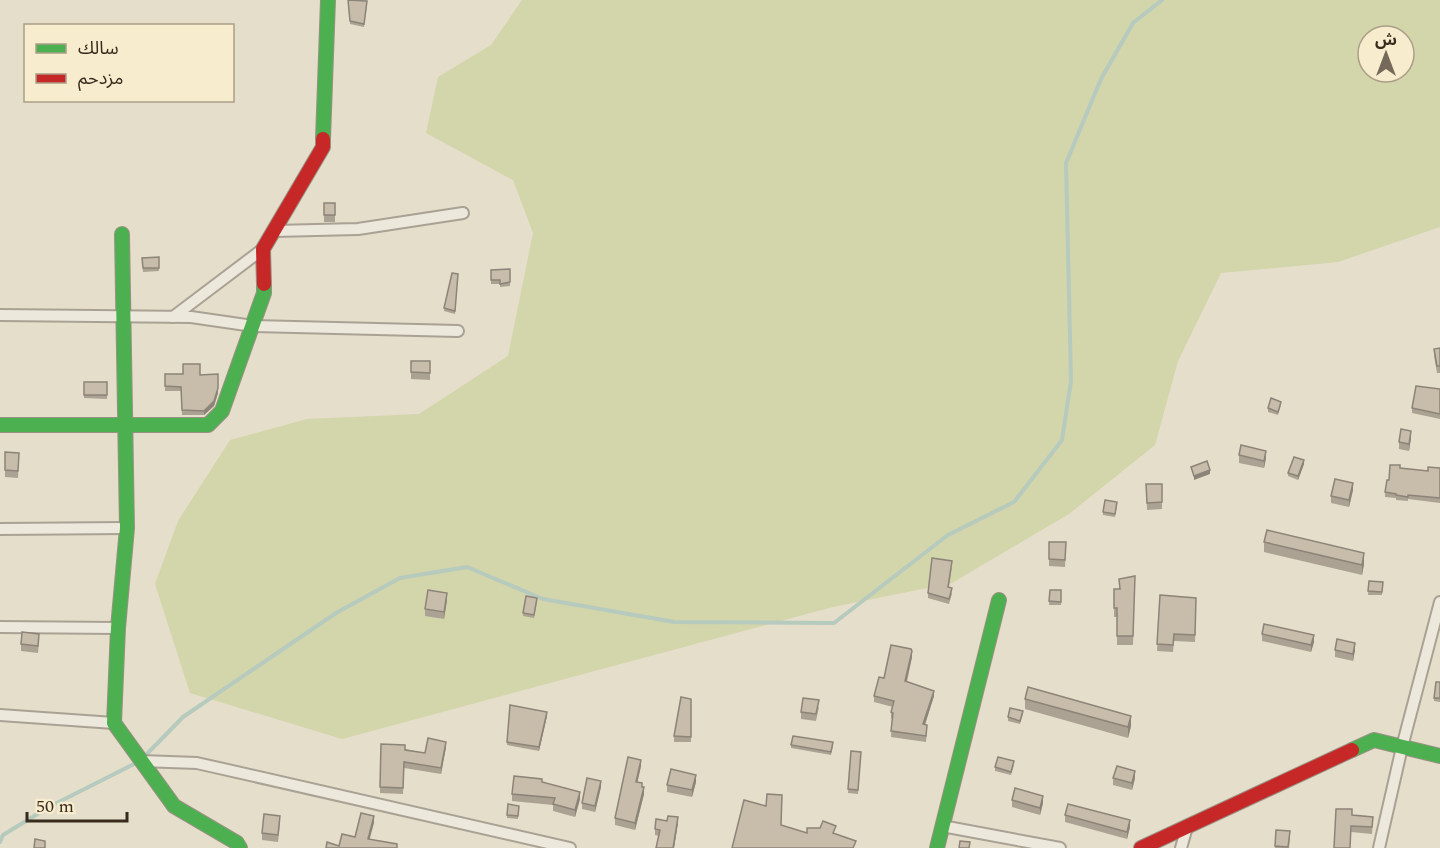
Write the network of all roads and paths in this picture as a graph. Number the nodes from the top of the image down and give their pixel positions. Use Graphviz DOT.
graph roads {
  1 [pos="328,0"];
  2 [pos="463,213"];
  3 [pos="274,231"];
  4 [pos="122,234"];
  5 [pos="263,249"];
  6 [pos="0,315"];
  7 [pos="124,316"];
  8 [pos="173,317"];
  9 [pos="253,326"];
  10 [pos="458,331"];
  11 [pos="0,425"];
  12 [pos="126,426"];
  13 [pos="127,528"];
  14 [pos="0,529"];
  15 [pos="999,600"];
  16 [pos="1440,602"];
  17 [pos="0,627"];
  18 [pos="118,628"];
  19 [pos="1429,646"];
  20 [pos="1440,649"];
  21 [pos="0,715"];
  22 [pos="114,723"];
  23 [pos="1402,747"];
  24 [pos="1440,756"];
  25 [pos="141,760"];
  26 [pos="942,826"];
  27 [pos="1187,827"];
  28 [pos="240,848"];
  29 [pos="570,848"];
  30 [pos="937,848"];
  31 [pos="1060,848"];
  32 [pos="1141,848"];
  33 [pos="1181,848"];
  34 [pos="1379,848"];
  1 -- 3 [label="street"];
  2 -- 3 [label="street"];
  3 -- 5 [label="street"];
  4 -- 7 [label="street"];
  5 -- 8 [label="street"];
  5 -- 9 [label="street"];
  6 -- 7 [label="street"];
  7 -- 8 [label="street"];
  7 -- 12 [label="street"];
  8 -- 9 [label="street"];
  9 -- 10 [label="street"];
  9 -- 12 [label="street"];
  11 -- 12 [label="street"];
  12 -- 13 [label="street"];
  13 -- 14 [label="street"];
  13 -- 18 [label="street"];
  15 -- 26 [label="street"];
  16 -- 19 [label="street"];
  17 -- 18 [label="street"];
  18 -- 22 [label="street"];
  19 -- 20 [label="street"];
  19 -- 23 [label="street"];
  21 -- 22 [label="street"];
  22 -- 25 [label="street"];
  23 -- 24 [label="street"];
  23 -- 27 [label="street"];
  23 -- 34 [label="street"];
  25 -- 28 [label="street"];
  25 -- 29 [label="street"];
  26 -- 30 [label="street"];
  26 -- 31 [label="street"];
  27 -- 32 [label="street"];
  27 -- 33 [label="street"];
}
